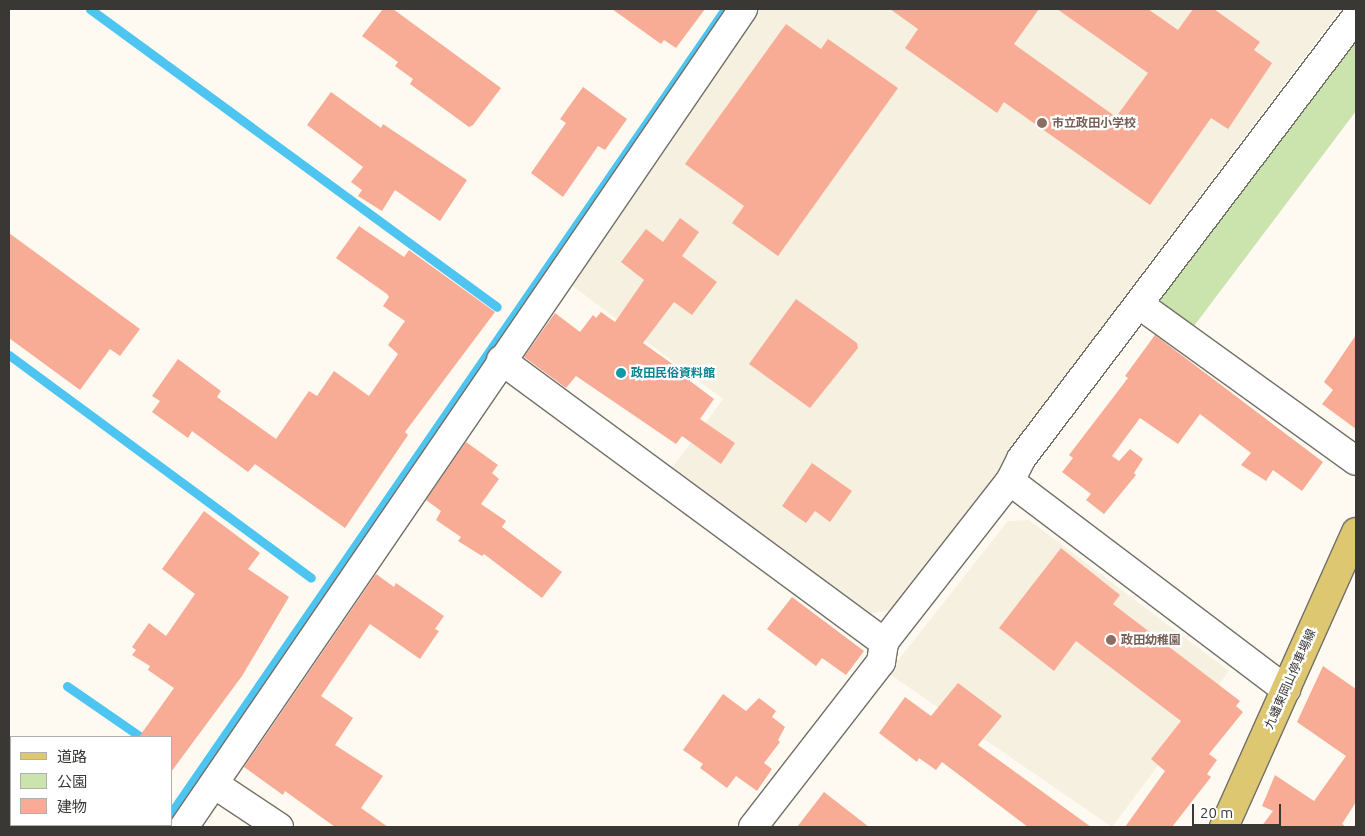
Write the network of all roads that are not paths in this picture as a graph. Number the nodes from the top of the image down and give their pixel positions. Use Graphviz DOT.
graph roads {
  1 [pos="737,10"];
  2 [pos="1356,18"];
  3 [pos="1140,305"];
  4 [pos="501,360"];
  5 [pos="1356,461"];
  6 [pos="1010,481"];
  7 [pos="1356,532"];
  8 [pos="884,642"];
  9 [pos="1286,690"];
  10 [pos="214,784"];
  11 [pos="184,827"];
  12 [pos="279,827"];
  13 [pos="753,827"];
  14 [pos="1224,827"];
  1 -- 4 [label="street"];
  2 -- 3 [label="street"];
  3 -- 5 [label="street"];
  3 -- 6 [label="street"];
  4 -- 8 [label="street"];
  4 -- 10 [label="street"];
  6 -- 8 [label="street"];
  6 -- 9 [label="street"];
  7 -- 9 [label="main road, 九蟠東岡山停車場線"];
  8 -- 13 [label="street"];
  9 -- 14 [label="main road, 九蟠東岡山停車場線"];
  10 -- 11 [label="street"];
  10 -- 12 [label="street"];
}
